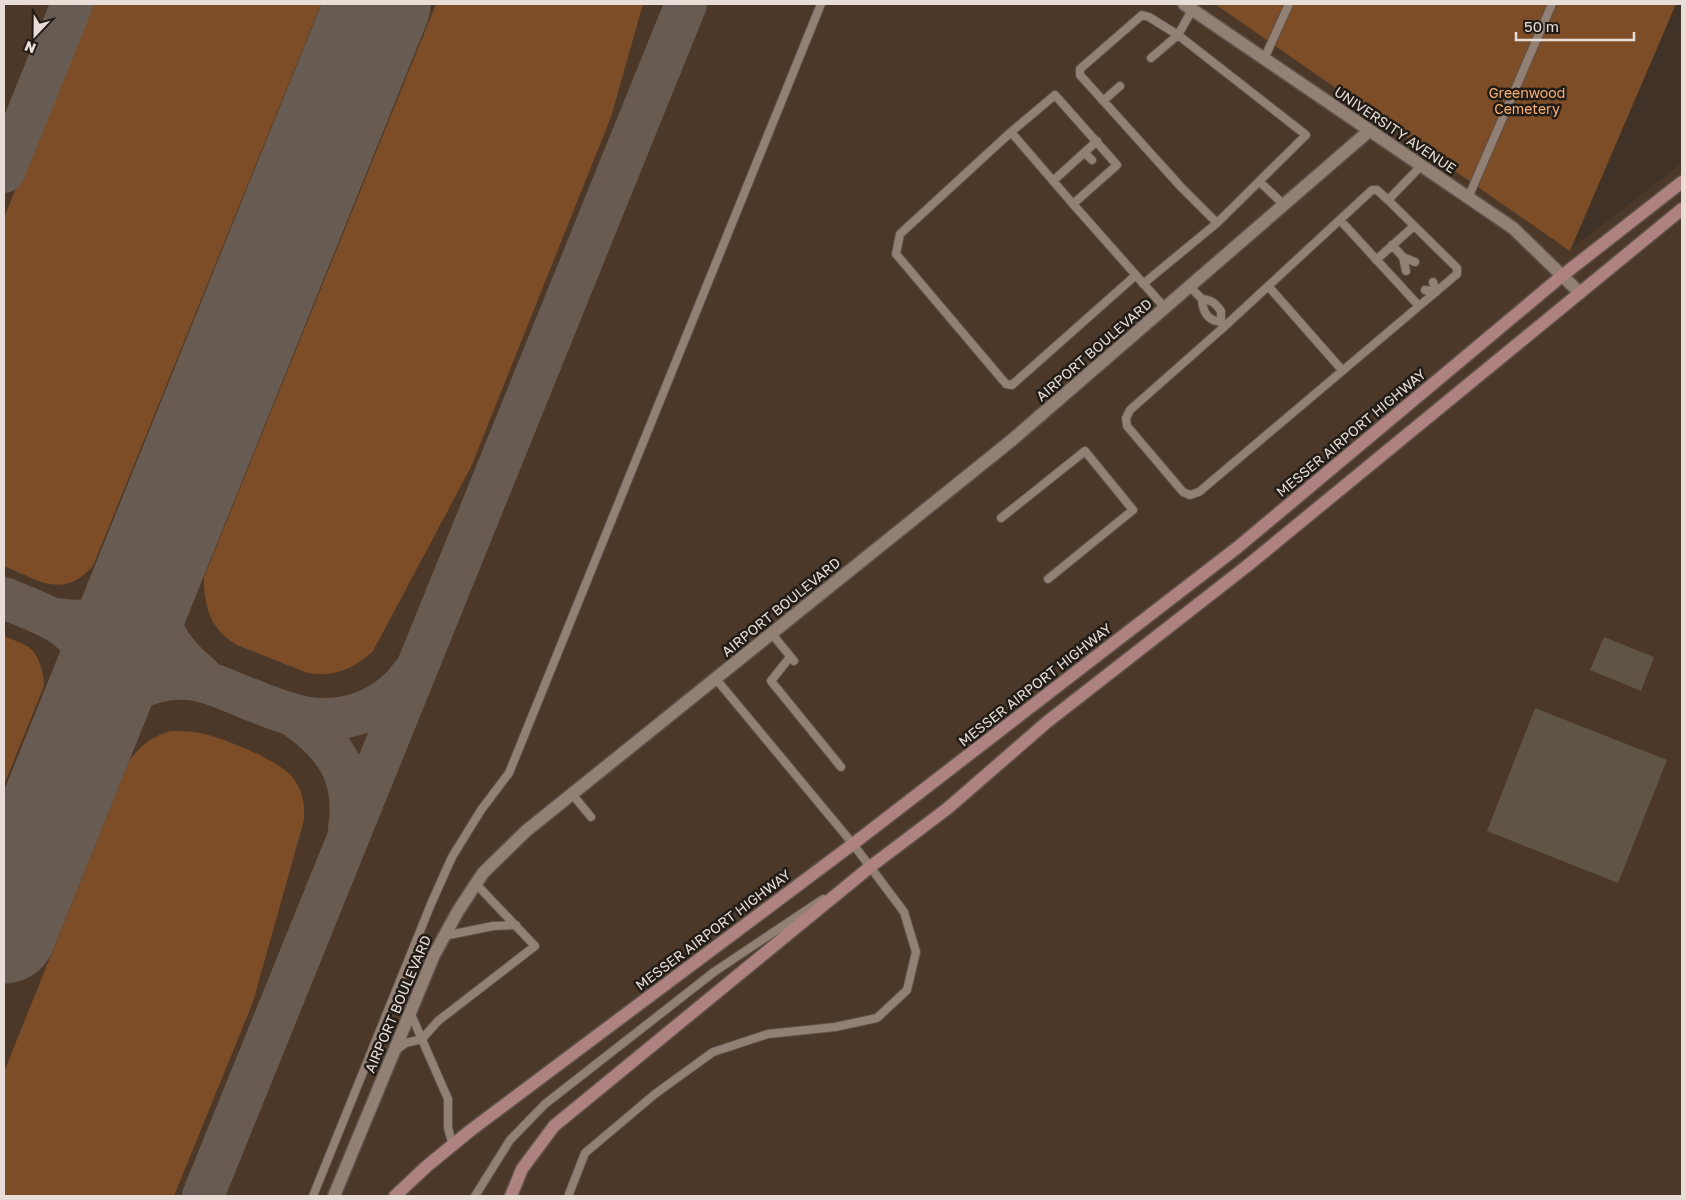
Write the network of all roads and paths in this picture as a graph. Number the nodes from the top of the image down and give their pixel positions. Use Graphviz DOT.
graph roads {
  1 [pos="821,4"];
  2 [pos="1289,4"];
  3 [pos="1552,4"];
  4 [pos="1188,7"];
  5 [pos="1178,35"];
  6 [pos="1152,58"];
  7 [pos="1264,59"];
  8 [pos="1120,86"];
  9 [pos="1104,101"];
  10 [pos="1369,131"];
  11 [pos="1011,132"];
  12 [pos="1097,141"];
  13 [pos="1085,153"];
  14 [pos="1092,160"];
  15 [pos="1422,166"];
  16 [pos="1053,181"];
  17 [pos="1260,182"];
  18 [pos="1682,182"];
  19 [pos="1468,198"];
  20 [pos="1388,200"];
  21 [pos="1073,204"];
  22 [pos="1284,205"];
  23 [pos="1682,209"];
  24 [pos="1340,220"];
  25 [pos="1217,224"];
  26 [pos="1414,226"];
  27 [pos="1392,245"];
  28 [pos="1403,258"];
  29 [pos="1376,260"];
  30 [pos="1415,262"];
  31 [pos="1406,271"];
  32 [pos="1136,275"];
  33 [pos="1563,275"];
  34 [pos="1433,282"];
  35 [pos="1143,284"];
  36 [pos="1190,287"];
  37 [pos="1268,287"];
  38 [pos="1425,290"];
  39 [pos="1436,292"];
  40 [pos="1580,293"];
  41 [pos="1202,299"];
  42 [pos="1419,306"];
  43 [pos="1165,308"];
  44 [pos="1223,324"];
  45 [pos="1342,370"];
  46 [pos="1001,518"];
  47 [pos="1048,579"];
  48 [pos="772,634"];
  49 [pos="716,679"];
  50 [pos="841,767"];
  51 [pos="572,794"];
  52 [pos="591,817"];
  53 [pos="853,844"];
  54 [pos="870,867"];
  55 [pos="476,884"];
  56 [pos="516,925"];
  57 [pos="444,936"];
  58 [pos="410,1011"];
  59 [pos="422,1039"];
  60 [pos="393,1052"];
  61 [pos="453,1146"];
  62 [pos="313,1196"];
  63 [pos="334,1196"];
  64 [pos="395,1196"];
  65 [pos="475,1196"];
  66 [pos="511,1196"];
  67 [pos="569,1196"];
  1 -- 62 [label="lane"];
  2 -- 7 [label="lane"];
  3 -- 19 [label="lane"];
  4 -- 5 [label="lane"];
  4 -- 7 [label="street, UNIVERSITY AVENUE"];
  5 -- 6 [label="lane"];
  5 -- 9 [label="lane"];
  5 -- 17 [label="lane"];
  7 -- 10 [label="street, UNIVERSITY AVENUE"];
  8 -- 9 [label="lane"];
  9 -- 25 [label="lane"];
  10 -- 15 [label="street, UNIVERSITY AVENUE"];
  10 -- 22 [label="street, AIRPORT BOULEVARD"];
  11 -- 12 [label="lane"];
  11 -- 16 [label="lane"];
  11 -- 32 [label="lane"];
  12 -- 13 [label="lane"];
  12 -- 21 [label="lane"];
  13 -- 14 [label="lane"];
  13 -- 16 [label="lane"];
  15 -- 19 [label="street, UNIVERSITY AVENUE"];
  15 -- 20 [label="lane"];
  16 -- 21 [label="lane"];
  17 -- 22 [label="lane"];
  17 -- 25 [label="lane"];
  18 -- 33 [label="main road, MESSER AIRPORT HIGHWAY"];
  19 -- 33 [label="street, UNIVERSITY AVENUE"];
  20 -- 24 [label="lane"];
  20 -- 26 [label="lane"];
  21 -- 32 [label="lane"];
  22 -- 36 [label="street, AIRPORT BOULEVARD"];
  23 -- 40 [label="main road"];
  24 -- 29 [label="lane"];
  24 -- 37 [label="lane"];
  25 -- 35 [label="lane"];
  26 -- 27 [label="lane"];
  26 -- 39 [label="lane"];
  27 -- 28 [label="lane"];
  27 -- 29 [label="lane"];
  28 -- 30 [label="lane"];
  28 -- 31 [label="lane"];
  29 -- 42 [label="lane"];
  32 -- 35 [label="lane"];
  33 -- 40 [label="street, UNIVERSITY AVENUE"];
  33 -- 53 [label="main road, MESSER AIRPORT HIGHWAY"];
  34 -- 39 [label="lane"];
  35 -- 43 [label="lane"];
  36 -- 41 [label="lane"];
  36 -- 43 [label="street, AIRPORT BOULEVARD"];
  37 -- 44 [label="lane"];
  37 -- 45 [label="lane"];
  38 -- 39 [label="lane"];
  39 -- 42 [label="lane"];
  40 -- 54 [label="main road"];
  41 -- 44 [label="lane"];
  41 -- 44 [label="lane"];
  42 -- 45 [label="lane"];
  43 -- 48 [label="street, AIRPORT BOULEVARD"];
  44 -- 45 [label="lane"];
  46 -- 47 [label="lane"];
  48 -- 49 [label="street, AIRPORT BOULEVARD"];
  48 -- 50 [label="lane"];
  49 -- 51 [label="street, AIRPORT BOULEVARD"];
  49 -- 53 [label="lane"];
  51 -- 52 [label="lane"];
  51 -- 55 [label="street, AIRPORT BOULEVARD"];
  53 -- 54 [label="lane"];
  53 -- 61 [label="main road, MESSER AIRPORT HIGHWAY"];
  54 -- 65 [label="lane"];
  54 -- 66 [label="main road"];
  54 -- 67 [label="lane"];
  55 -- 56 [label="lane"];
  55 -- 57 [label="street, AIRPORT BOULEVARD"];
  56 -- 57 [label="lane"];
  56 -- 59 [label="lane"];
  57 -- 58 [label="street, AIRPORT BOULEVARD"];
  58 -- 59 [label="lane"];
  58 -- 60 [label="street, AIRPORT BOULEVARD"];
  59 -- 60 [label="lane"];
  59 -- 61 [label="lane"];
  60 -- 63 [label="street, AIRPORT BOULEVARD"];
  61 -- 64 [label="main road, MESSER AIRPORT HIGHWAY"];
}
